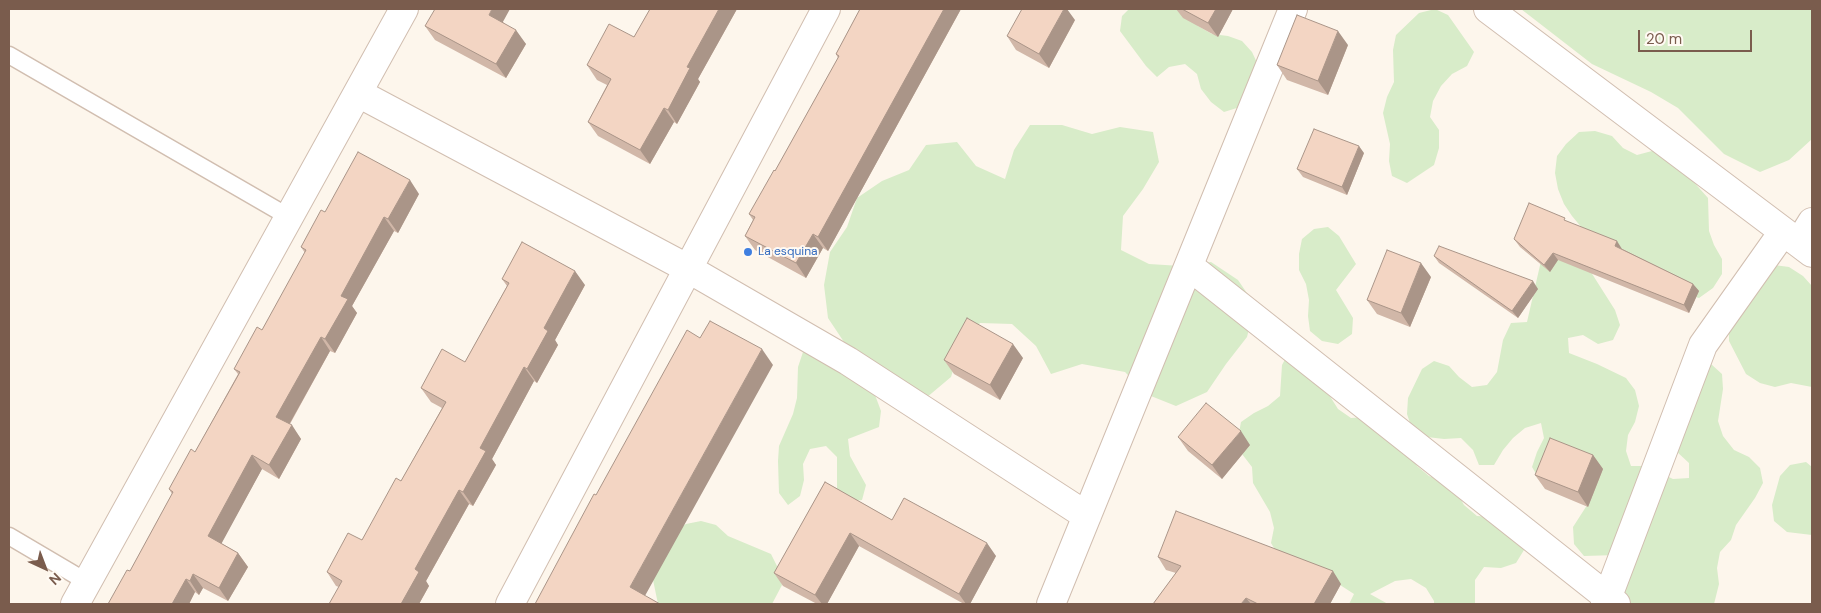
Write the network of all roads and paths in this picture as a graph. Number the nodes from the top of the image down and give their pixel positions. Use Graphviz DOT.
graph roads {
  1 [pos="404,9"];
  2 [pos="826,9"];
  3 [pos="1293,9"];
  4 [pos="1488,9"];
  5 [pos="9,54"];
  6 [pos="358,93"];
  7 [pos="289,217"];
  8 [pos="1802,238"];
  9 [pos="1189,266"];
  10 [pos="687,268"];
  11 [pos="1087,516"];
  12 [pos="9,536"];
  13 [pos="81,593"];
  14 [pos="1609,602"];
  15 [pos="510,604"];
  16 [pos="1051,604"];
  1 -- 6 [label="street"];
  2 -- 10 [label="street"];
  3 -- 9 [label="street"];
  4 -- 8 [label="street"];
  5 -- 7 [label="lane"];
  6 -- 7 [label="street"];
  6 -- 10 [label="street"];
  7 -- 13 [label="street"];
  8 -- 14 [label="street"];
  9 -- 11 [label="street"];
  9 -- 14 [label="street"];
  10 -- 11 [label="street"];
  10 -- 15 [label="street"];
  11 -- 16 [label="street"];
  12 -- 13 [label="lane"];
}
